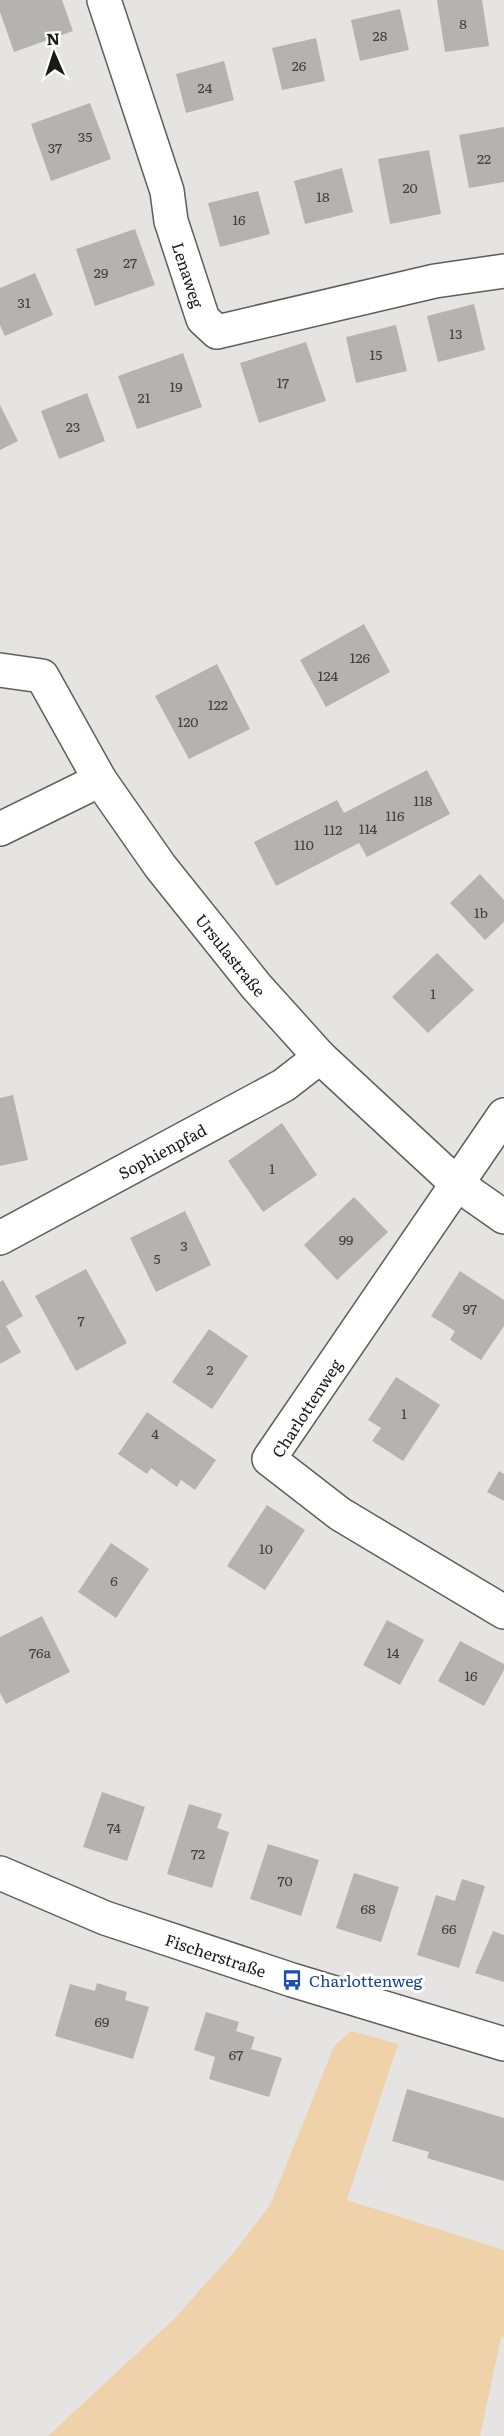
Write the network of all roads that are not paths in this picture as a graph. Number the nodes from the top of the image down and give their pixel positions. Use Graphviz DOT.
graph roads {
  1 [pos="104,0"];
  2 [pos="504,271"];
  3 [pos="0,670"];
  4 [pos="100,780"];
  5 [pos="0,829"];
  6 [pos="320,1057"];
  7 [pos="504,1115"];
  8 [pos="457,1184"];
  9 [pos="504,1217"];
  10 [pos="0,1238"];
  11 [pos="504,1612"];
  12 [pos="0,1874"];
  13 [pos="504,2044"];
  1 -- 2 [label="street, Lenaweg"];
  3 -- 4 [label="street, Ursulastraße"];
  4 -- 5 [label="street"];
  4 -- 6 [label="street, Ursulastraße"];
  6 -- 8 [label="street, Ursulastraße"];
  6 -- 10 [label="street, Sophienpfad"];
  7 -- 8 [label="street"];
  8 -- 9 [label="street, Ursulastraße"];
  8 -- 11 [label="street, Charlottenweg"];
  12 -- 13 [label="street, Fischerstraße"];
}
